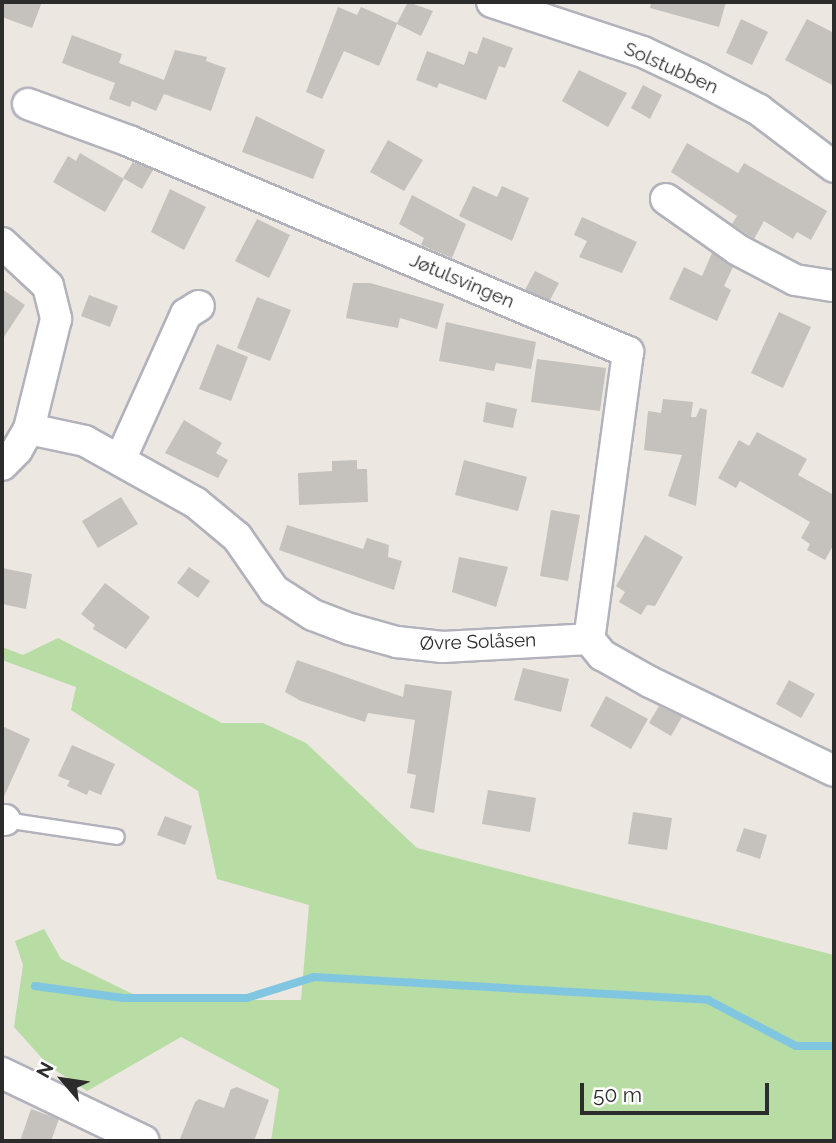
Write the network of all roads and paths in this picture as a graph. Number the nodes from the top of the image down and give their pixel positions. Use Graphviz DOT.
graph roads {
  1 [pos="492,2"];
  2 [pos="29,104"];
  3 [pos="834,167"];
  4 [pos="666,200"];
  5 [pos="2,243"];
  6 [pos="834,286"];
  7 [pos="199,306"];
  8 [pos="29,429"];
  9 [pos="121,458"];
  10 [pos="2,465"];
  11 [pos="589,639"];
  12 [pos="834,771"];
  13 [pos="3,820"];
  14 [pos="117,837"];
  15 [pos="2,1073"];
  16 [pos="144,1141"];
  1 -- 3 [label="street, Solstubben"];
  2 -- 11 [label="street, Jøtulsvingen"];
  4 -- 6 [label="street"];
  5 -- 8 [label="street"];
  7 -- 9 [label="street"];
  8 -- 9 [label="street, Øvre Solåsen"];
  8 -- 10 [label="street"];
  9 -- 11 [label="street, Øvre Solåsen"];
  11 -- 12 [label="street"];
  13 -- 14 [label="lane"];
  15 -- 16 [label="street"];
}
